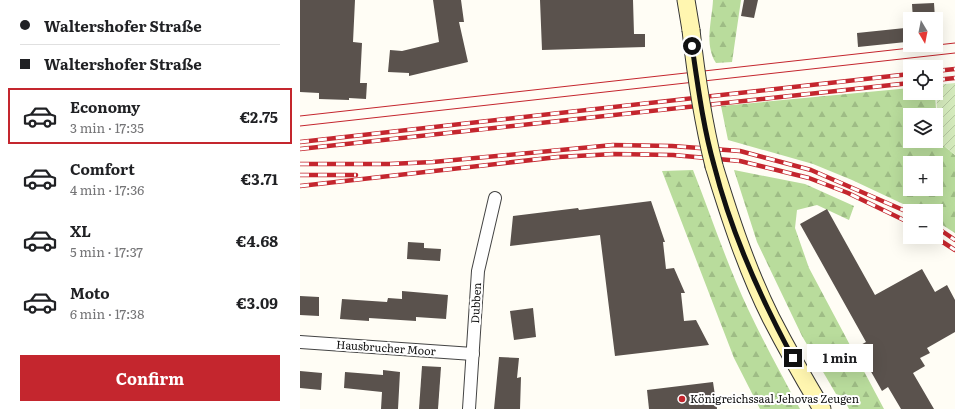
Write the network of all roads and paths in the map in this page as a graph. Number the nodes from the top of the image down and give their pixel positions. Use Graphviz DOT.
graph roads {
  1 [pos="686,0"];
  2 [pos="695,0"];
  3 [pos="691,30"];
  4 [pos="495,198"];
  5 [pos="300,342"];
  6 [pos="473,354"];
  7 [pos="469,409"];
  8 [pos="822,409"];
  1 -- 3 [label="main road"];
  2 -- 3 [label="main road"];
  3 -- 8 [label="main road, bridge"];
  4 -- 6 [label="street, Dubben"];
  5 -- 6 [label="street, Hausbrucher Moor"];
  6 -- 7 [label="street, Dubben"];
}
